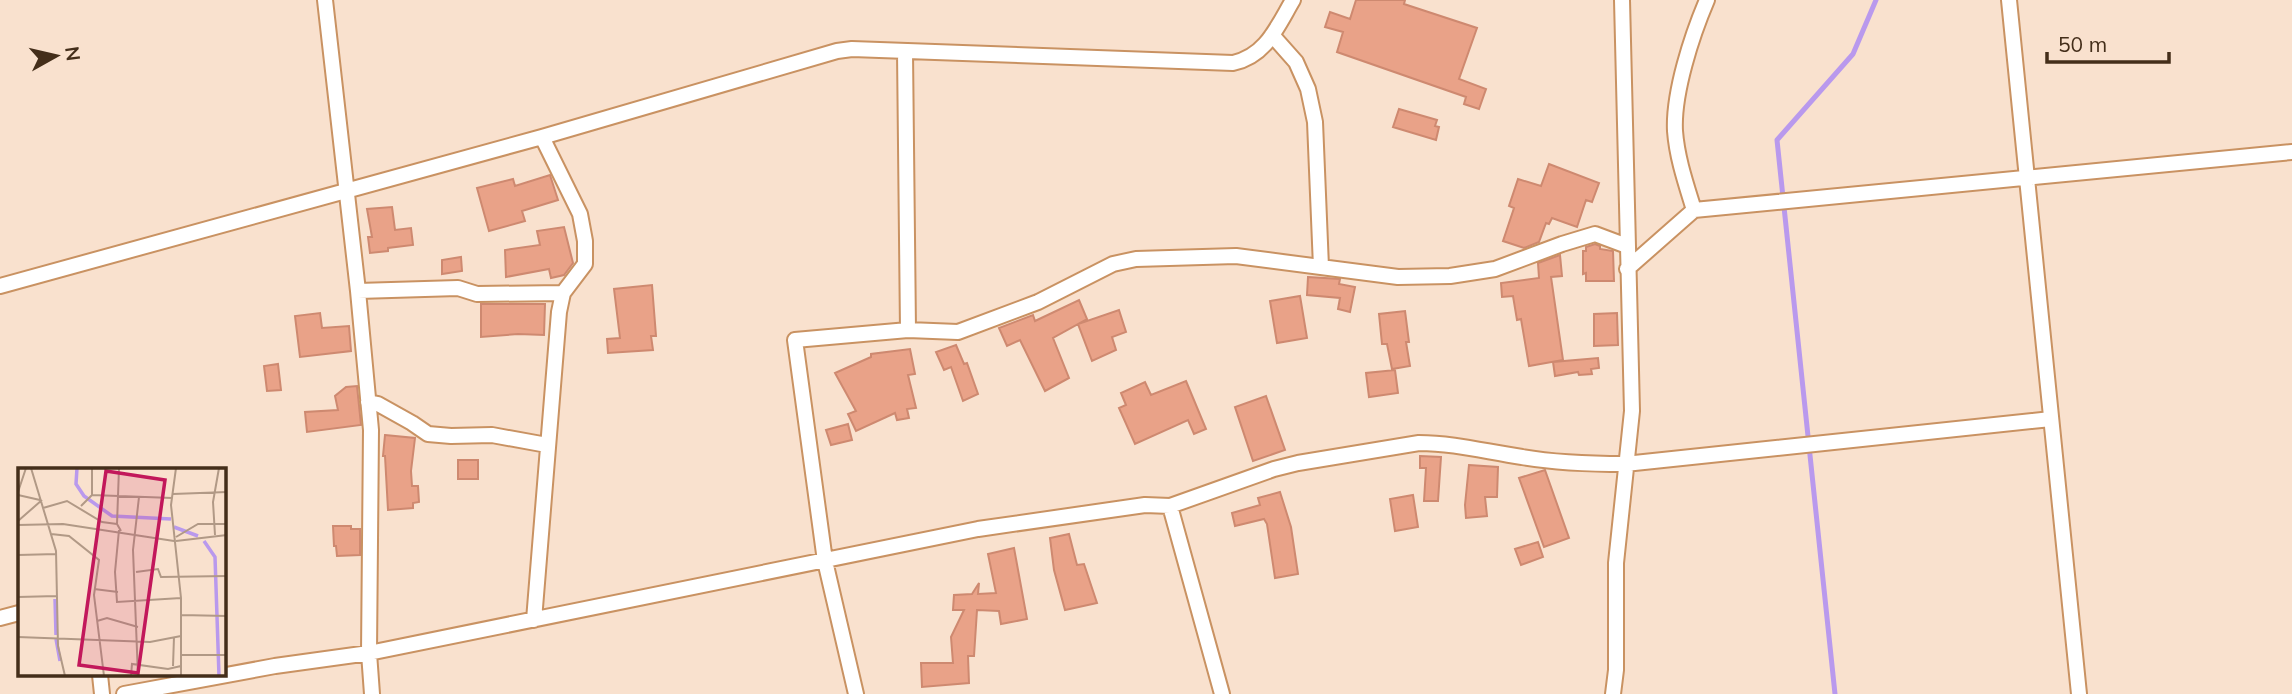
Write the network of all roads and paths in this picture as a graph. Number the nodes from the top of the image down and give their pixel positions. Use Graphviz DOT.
graph roads {
  1 [pos="325,0"];
  2 [pos="1293,0"];
  3 [pos="1622,0"];
  4 [pos="1707,0"];
  5 [pos="2009,0"];
  6 [pos="1272,35"];
  7 [pos="905,52"];
  8 [pos="542,137"];
  9 [pos="2292,152"];
  10 [pos="2026,176"];
  11 [pos="347,190"];
  12 [pos="1694,210"];
  13 [pos="1627,246"];
  14 [pos="1321,267"];
  15 [pos="1627,269"];
  16 [pos="0,285"];
  17 [pos="358,291"];
  18 [pos="563,293"];
  19 [pos="908,330"];
  20 [pos="368,402"];
  21 [pos="2051,419"];
  22 [pos="547,445"];
  23 [pos="1625,464"];
  24 [pos="1170,506"];
  25 [pos="825,561"];
  26 [pos="18,613"];
  27 [pos="0,618"];
  28 [pos="534,620"];
  29 [pos="369,653"];
  30 [pos="226,675"];
  31 [pos="100,676"];
  32 [pos="221,676"];
  33 [pos="102,694"];
  34 [pos="124,694"];
  35 [pos="372,694"];
  36 [pos="856,694"];
  37 [pos="1222,694"];
  38 [pos="1613,694"];
  39 [pos="2079,694"];
  1 -- 11 [label="street"];
  2 -- 6 [label="street"];
  3 -- 13 [label="street"];
  4 -- 12 [label="street"];
  5 -- 10 [label="street"];
  6 -- 7 [label="street"];
  6 -- 14 [label="street"];
  7 -- 8 [label="street"];
  7 -- 19 [label="street"];
  8 -- 11 [label="street"];
  8 -- 18 [label="street"];
  9 -- 10 [label="street"];
  10 -- 12 [label="street"];
  10 -- 21 [label="street"];
  11 -- 16 [label="street"];
  11 -- 17 [label="street"];
  12 -- 15 [label="street"];
  13 -- 14 [label="street"];
  13 -- 15 [label="street"];
  14 -- 19 [label="street"];
  15 -- 23 [label="street"];
  17 -- 18 [label="street"];
  17 -- 20 [label="street"];
  18 -- 22 [label="street"];
  19 -- 25 [label="street"];
  20 -- 22 [label="street"];
  20 -- 29 [label="street"];
  21 -- 23 [label="street"];
  21 -- 39 [label="street"];
  22 -- 28 [label="street"];
  23 -- 24 [label="street"];
  23 -- 38 [label="street"];
  24 -- 25 [label="street"];
  24 -- 37 [label="street"];
  25 -- 28 [label="street"];
  25 -- 36 [label="street"];
  26 -- 27 [label="street"];
  28 -- 29 [label="street"];
  29 -- 30 [label="street"];
  29 -- 35 [label="street"];
  31 -- 33 [label="street"];
  32 -- 34 [label="street"];
}
